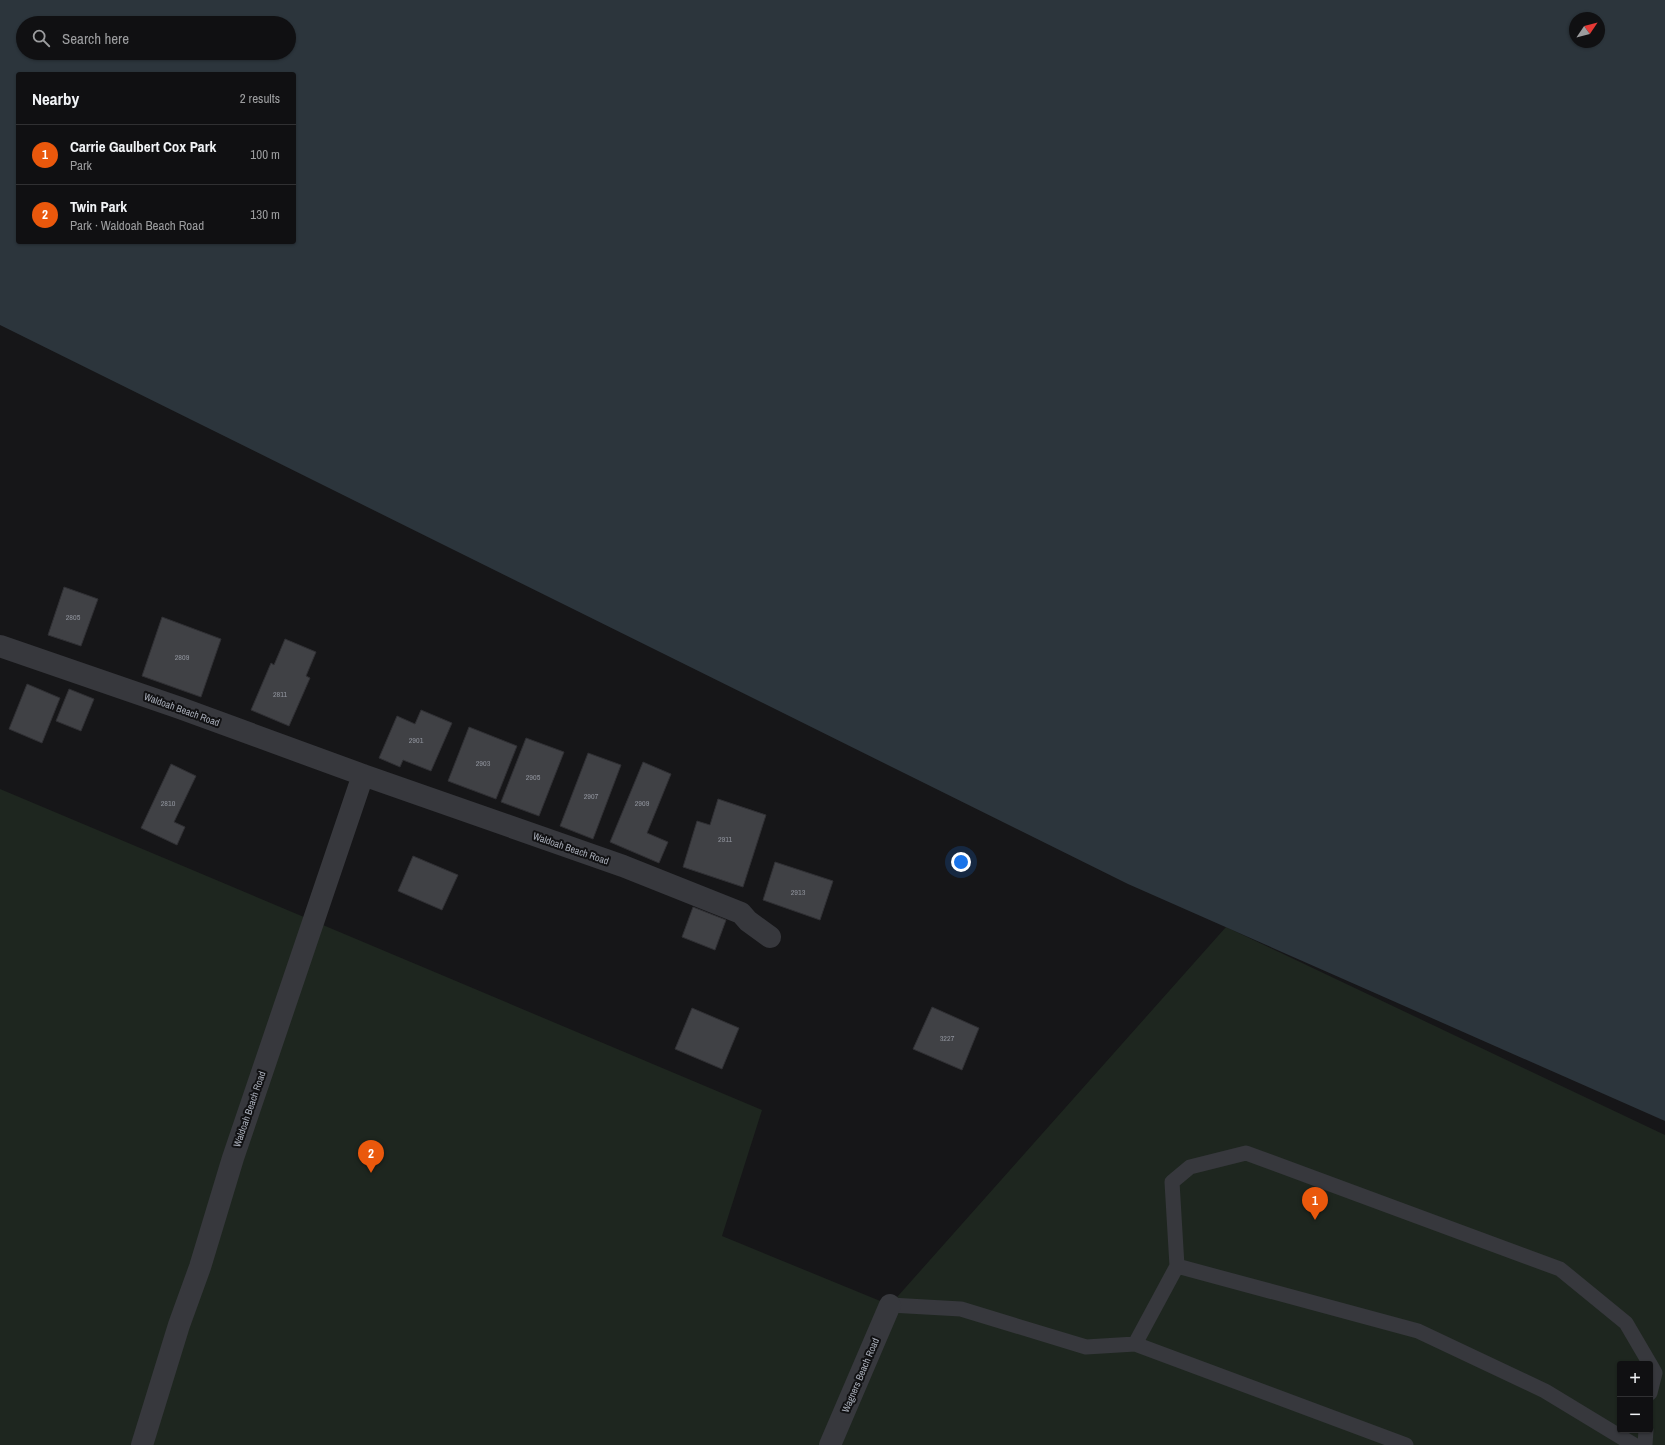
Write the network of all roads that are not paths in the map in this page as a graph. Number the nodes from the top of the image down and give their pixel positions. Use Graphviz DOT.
graph roads {
  1 [pos="0,646"];
  2 [pos="363,775"];
  3 [pos="770,938"];
  4 [pos="1177,1266"];
  5 [pos="890,1305"];
  6 [pos="1135,1344"];
  7 [pos="1648,1361"];
  8 [pos="1653,1370"];
  9 [pos="1653,1382"];
  10 [pos="1646,1433"];
  11 [pos="142,1445"];
  12 [pos="830,1445"];
  13 [pos="1406,1445"];
  14 [pos="1634,1445"];
  15 [pos="1645,1445"];
  1 -- 2 [label="street, Waldoah Beach Road"];
  2 -- 3 [label="street, Waldoah Beach Road"];
  2 -- 11 [label="street, Waldoah Beach Road"];
  4 -- 6 [label="lane"];
  4 -- 7 [label="lane"];
  4 -- 14 [label="lane"];
  5 -- 6 [label="lane"];
  5 -- 12 [label="street, Wagners Beach Road"];
  6 -- 13 [label="lane"];
  8 -- 9 [label="lane"];
  10 -- 15 [label="lane"];
}
